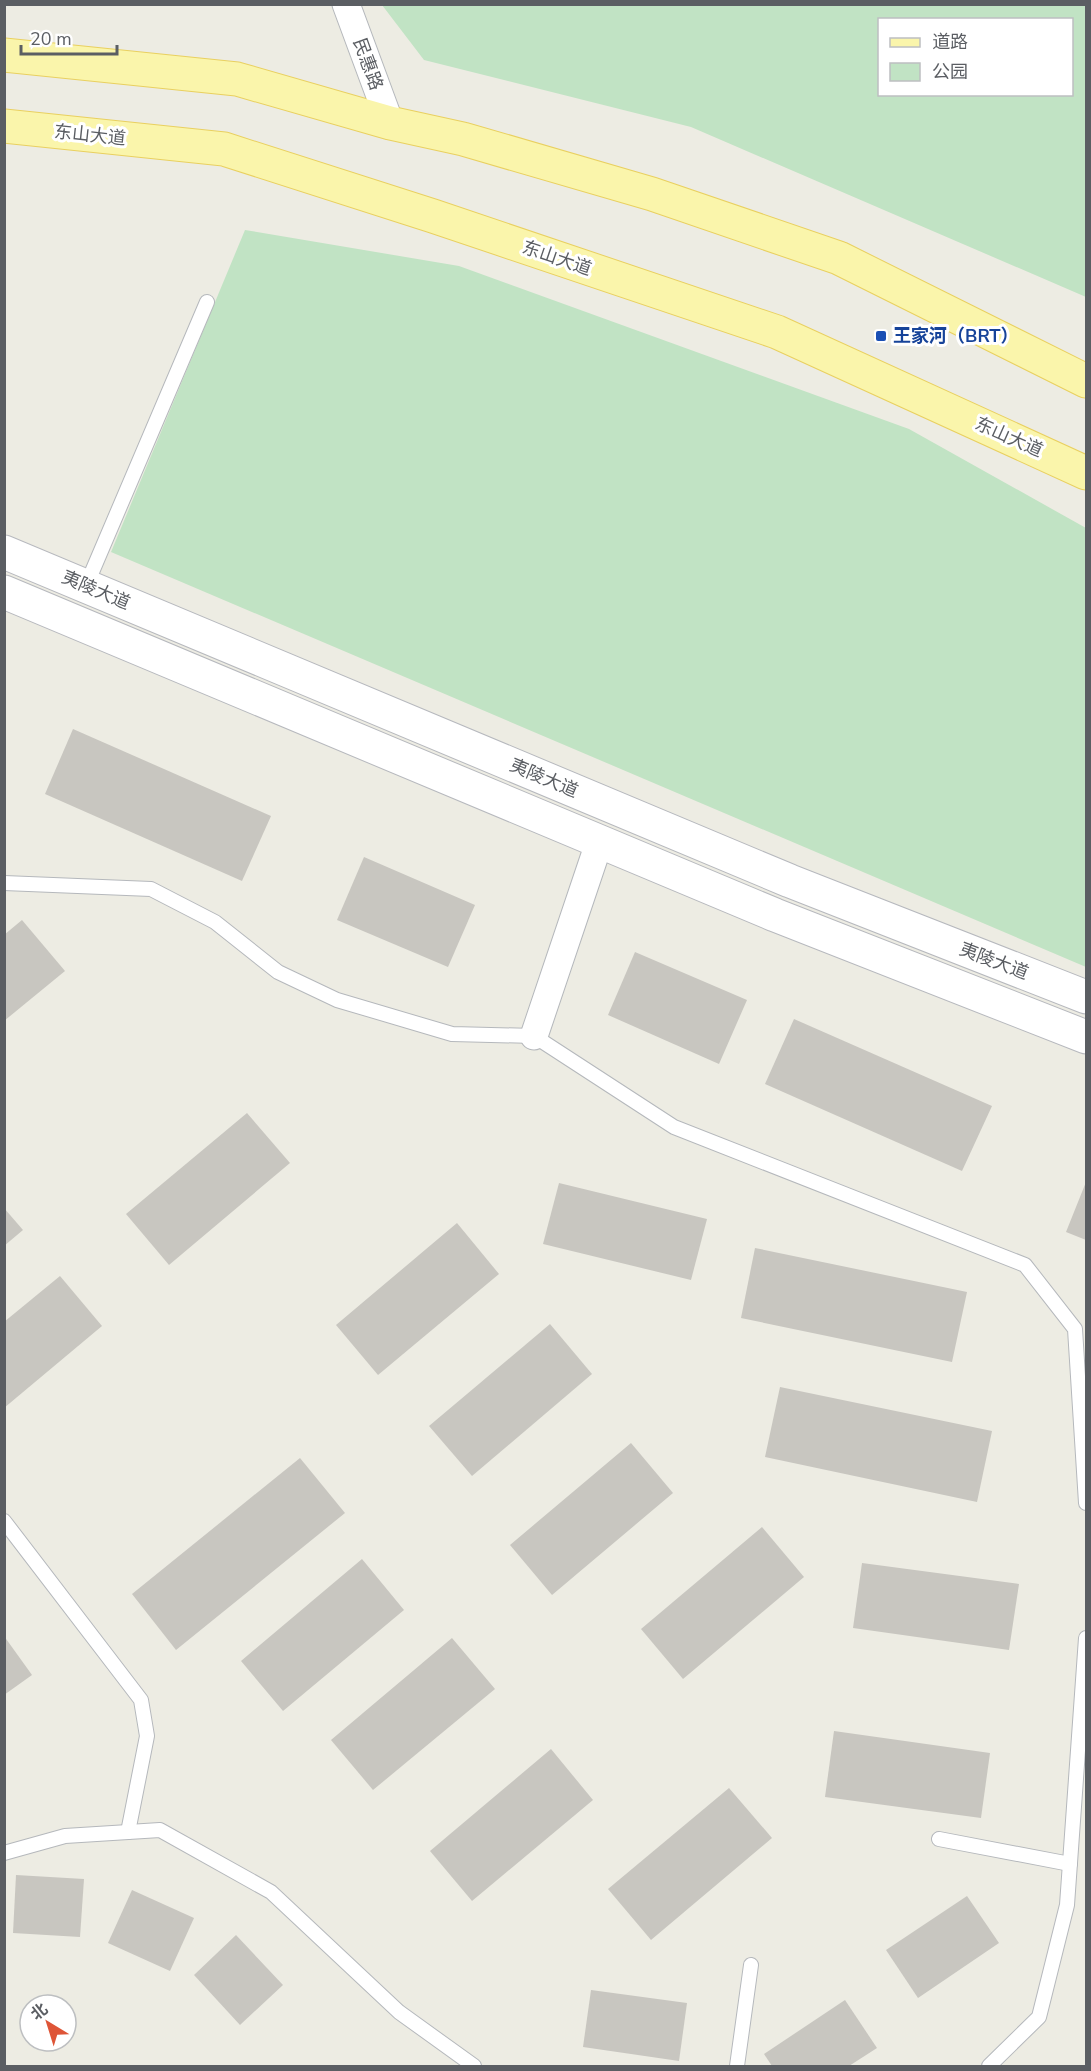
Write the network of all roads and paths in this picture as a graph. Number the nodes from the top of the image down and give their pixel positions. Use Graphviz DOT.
graph roads {
  1 [pos="346,4"];
  2 [pos="4,56"];
  3 [pos="390,123"];
  4 [pos="4,126"];
  5 [pos="207,302"];
  6 [pos="1086,381"];
  7 [pos="1086,473"];
  8 [pos="4,552"];
  9 [pos="86,586"];
  10 [pos="4,592"];
  11 [pos="597,841"];
  12 [pos="4,883"];
  13 [pos="1086,997"];
  14 [pos="534,1035"];
  15 [pos="1086,1038"];
  16 [pos="1086,1503"];
  17 [pos="4,1521"];
  18 [pos="1086,1638"];
  19 [pos="128,1832"];
  20 [pos="939,1839"];
  21 [pos="4,1853"];
  22 [pos="1070,1864"];
  23 [pos="751,1965"];
  24 [pos="474,2067"];
  25 [pos="737,2067"];
  26 [pos="989,2067"];
  1 -- 3 [label="street, 民惠路"];
  2 -- 3 [label="main road"];
  3 -- 6 [label="main road"];
  4 -- 7 [label="main road, 东山大道"];
  5 -- 9 [label="lane"];
  8 -- 9 [label="main road, 夷陵大道"];
  9 -- 13 [label="main road, 夷陵大道"];
  10 -- 11 [label="main road, 夷陵大道"];
  11 -- 14 [label="street"];
  11 -- 15 [label="main road, 夷陵大道"];
  12 -- 14 [label="lane"];
  14 -- 16 [label="lane"];
  17 -- 19 [label="lane"];
  18 -- 22 [label="lane"];
  19 -- 21 [label="lane"];
  19 -- 24 [label="lane"];
  20 -- 22 [label="lane"];
  22 -- 26 [label="lane"];
  23 -- 25 [label="lane"];
}
